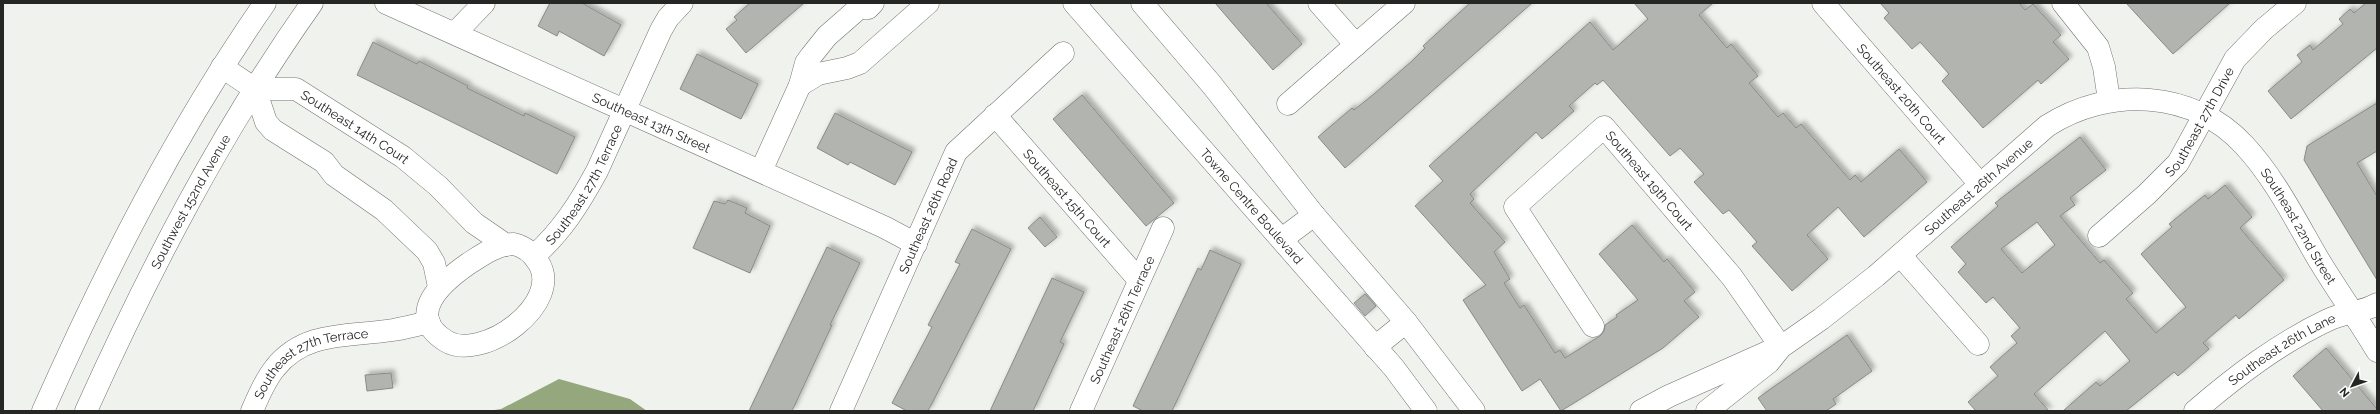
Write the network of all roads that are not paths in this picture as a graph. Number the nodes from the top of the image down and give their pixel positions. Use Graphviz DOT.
graph roads {
  1 [pos="265,3"];
  2 [pos="312,3"];
  3 [pos="386,3"];
  4 [pos="484,3"];
  5 [pos="682,3"];
  6 [pos="928,3"];
  7 [pos="1074,3"];
  8 [pos="1142,3"];
  9 [pos="1319,3"];
  10 [pos="1404,3"];
  11 [pos="1823,3"];
  12 [pos="2063,3"];
  13 [pos="2295,3"];
  14 [pos="864,5"];
  15 [pos="455,33"];
  16 [pos="1356,45"];
  17 [pos="1063,53"];
  18 [pos="222,67"];
  19 [pos="800,86"];
  20 [pos="254,89"];
  21 [pos="2109,100"];
  22 [pos="1288,104"];
  23 [pos="625,110"];
  24 [pos="995,115"];
  25 [pos="2204,115"];
  26 [pos="761,171"];
  27 [pos="1980,184"];
  28 [pos="1314,215"];
  29 [pos="1163,228"];
  30 [pos="2099,236"];
  31 [pos="1282,239"];
  32 [pos="506,244"];
  33 [pos="916,244"];
  34 [pos="1900,255"];
  35 [pos="534,256"];
  36 [pos="1139,280"];
  37 [pos="439,287"];
  38 [pos="2377,304"];
  39 [pos="2352,312"];
  40 [pos="429,322"];
  41 [pos="1406,322"];
  42 [pos="1593,326"];
  43 [pos="1978,344"];
  44 [pos="1375,347"];
  45 [pos="1781,347"];
  46 [pos="2377,351"];
  47 [pos="1709,378"];
  48 [pos="1719,407"];
  49 [pos="43,411"];
  50 [pos="86,411"];
  51 [pos="252,411"];
  52 [pos="841,411"];
  53 [pos="1081,411"];
  54 [pos="1426,411"];
  55 [pos="1474,411"];
  56 [pos="1641,411"];
  57 [pos="2195,411"];
  1 -- 18 [label="street"];
  2 -- 20 [label="street, Southwest 152nd Avenue"];
  3 -- 15 [label="street, Southeast 13th Street"];
  4 -- 15 [label="street"];
  5 -- 23 [label="street, Southeast 27th Terrace"];
  6 -- 19 [label="street"];
  7 -- 31 [label="street, Towne Centre Boulevard"];
  8 -- 28 [label="street"];
  9 -- 16 [label="street"];
  10 -- 16 [label="street"];
  11 -- 27 [label="street, Southeast 20th Court"];
  12 -- 21 [label="street"];
  13 -- 25 [label="street, Southeast 27th Drive"];
  14 -- 19 [label="street"];
  15 -- 23 [label="street, Southeast 13th Street"];
  16 -- 22 [label="street"];
  17 -- 24 [label="street, Southeast 26th Road"];
  18 -- 20 [label="street"];
  18 -- 49 [label="street"];
  19 -- 26 [label="street"];
  20 -- 32 [label="street, Southeast 14th Court"];
  20 -- 37 [label="street"];
  20 -- 50 [label="street, Southwest 152nd Avenue"];
  21 -- 25 [label="street, Southeast 26th Avenue"];
  21 -- 27 [label="street, Southeast 26th Avenue"];
  23 -- 26 [label="street, Southeast 13th Street"];
  23 -- 35 [label="street, Southeast 27th Terrace"];
  24 -- 33 [label="street, Southeast 26th Road"];
  24 -- 36 [label="street, Southeast 15th Court"];
  25 -- 30 [label="street, Southeast 27th Drive"];
  25 -- 39 [label="street, Southeast 22nd Street"];
  26 -- 33 [label="street, Southeast 13th Street"];
  27 -- 34 [label="street, Southeast 26th Avenue"];
  28 -- 31 [label="street"];
  28 -- 41 [label="street"];
  29 -- 36 [label="street, Southeast 26th Terrace"];
  31 -- 44 [label="street, Towne Centre Boulevard"];
  32 -- 35 [label="street"];
  32 -- 37 [label="street"];
  33 -- 52 [label="street, Southeast 26th Road"];
  34 -- 43 [label="street"];
  34 -- 45 [label="street, Southeast 26th Avenue"];
  35 -- 40 [label="street"];
  36 -- 53 [label="street, Southeast 26th Terrace"];
  37 -- 40 [label="street"];
  38 -- 39 [label="street, Southeast 26th Lane"];
  39 -- 46 [label="street, Southeast 22nd Street"];
  39 -- 57 [label="street, Southeast 26th Lane"];
  40 -- 51 [label="street, Southeast 27th Terrace"];
  41 -- 44 [label="street"];
  41 -- 55 [label="street"];
  42 -- 45 [label="street, Southeast 19th Court"];
  44 -- 54 [label="street, Towne Centre Boulevard"];
  45 -- 47 [label="street, Southeast 26th Avenue"];
  45 -- 48 [label="street, Southeast 26th Avenue"];
  47 -- 48 [label="street"];
  47 -- 56 [label="street, Southeast 26th Avenue"];
}
